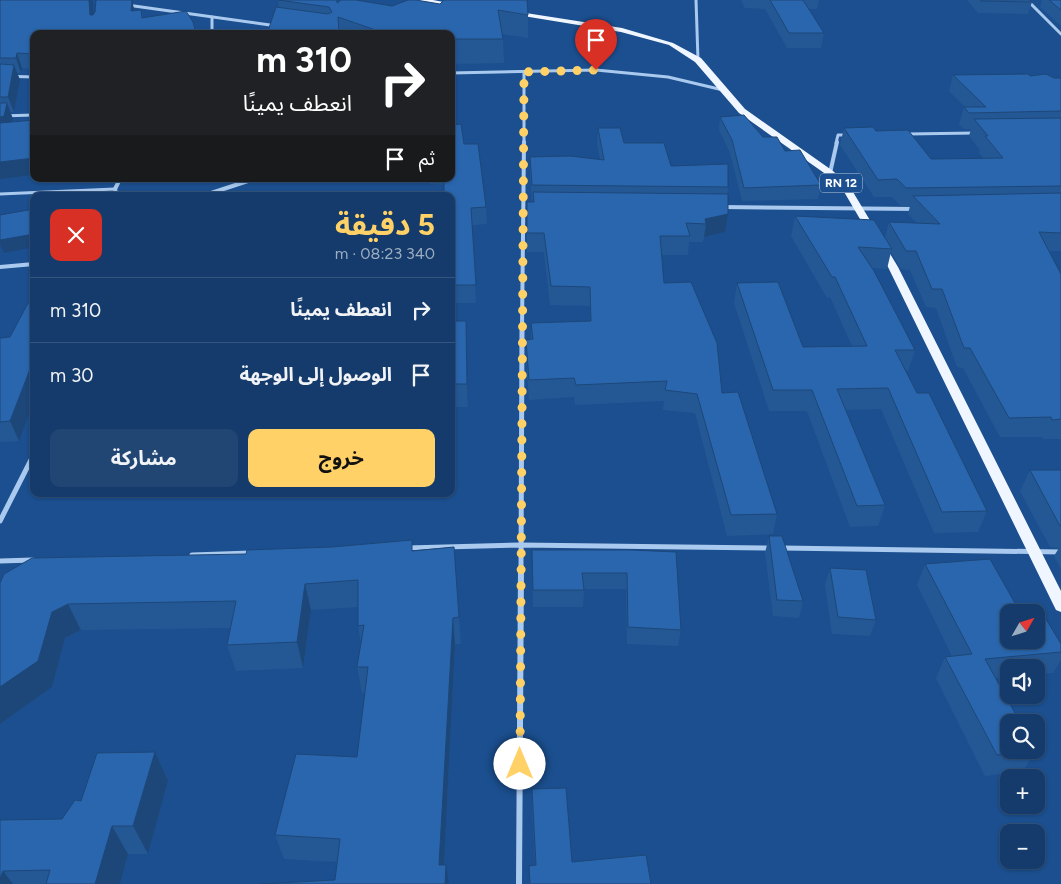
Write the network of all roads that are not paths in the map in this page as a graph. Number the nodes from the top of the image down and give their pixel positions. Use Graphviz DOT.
graph roads {
  1 [pos="419,0"];
  2 [pos="696,0"];
  3 [pos="1027,0"];
  4 [pos="125,4"];
  5 [pos="465,6"];
  6 [pos="502,11"];
  7 [pos="212,17"];
  8 [pos="282,27"];
  9 [pos="212,30"];
  10 [pos="1061,34"];
  11 [pos="698,60"];
  12 [pos="524,72"];
  13 [pos="455,73"];
  14 [pos="0,76"];
  15 [pos="30,77"];
  16 [pos="723,90"];
  17 [pos="30,115"];
  18 [pos="0,116"];
  19 [pos="984,132"];
  20 [pos="906,134"];
  21 [pos="858,135"];
  22 [pos="830,174"];
  23 [pos="119,182"];
  24 [pos="245,182"];
  25 [pos="115,190"];
  26 [pos="58,192"];
  27 [pos="214,192"];
  28 [pos="30,193"];
  29 [pos="0,194"];
  30 [pos="524,206"];
  31 [pos="533,206"];
  32 [pos="718,207"];
  33 [pos="923,209"];
  34 [pos="860,210"];
  35 [pos="30,264"];
  36 [pos="0,267"];
  37 [pos="30,462"];
  38 [pos="0,521"];
  39 [pos="521,545"];
  40 [pos="403,548"];
  41 [pos="1033,552"];
  42 [pos="1061,552"];
  43 [pos="256,553"];
  44 [pos="187,555"];
  45 [pos="39,560"];
  46 [pos="0,561"];
  47 [pos="1061,606"];
  48 [pos="519,884"];
  1 -- 5 [label="main road"];
  2 -- 11 [label="street"];
  3 -- 10 [label="street"];
  4 -- 7 [label="street"];
  6 -- 11 [label="main road, RN 12"];
  7 -- 8 [label="street"];
  7 -- 9 [label="street"];
  11 -- 16 [label="main road, RN 12"];
  12 -- 13 [label="street"];
  12 -- 16 [label="street"];
  12 -- 30 [label="street"];
  14 -- 15 [label="street"];
  16 -- 22 [label="main road, RN 12"];
  17 -- 18 [label="street"];
  19 -- 20 [label="street"];
  21 -- 22 [label="street"];
  22 -- 34 [label="main road, RN 12"];
  23 -- 25 [label="street"];
  24 -- 27 [label="street"];
  25 -- 26 [label="lane"];
  28 -- 29 [label="lane"];
  30 -- 31 [label="street"];
  30 -- 39 [label="street"];
  32 -- 34 [label="street"];
  33 -- 34 [label="street"];
  34 -- 41 [label="main road, RN 12"];
  35 -- 36 [label="street"];
  37 -- 38 [label="street"];
  39 -- 40 [label="street"];
  39 -- 41 [label="street"];
  39 -- 48 [label="street"];
  41 -- 42 [label="street"];
  41 -- 47 [label="main road, RN 12"];
  43 -- 44 [label="street"];
  45 -- 46 [label="street"];
}
